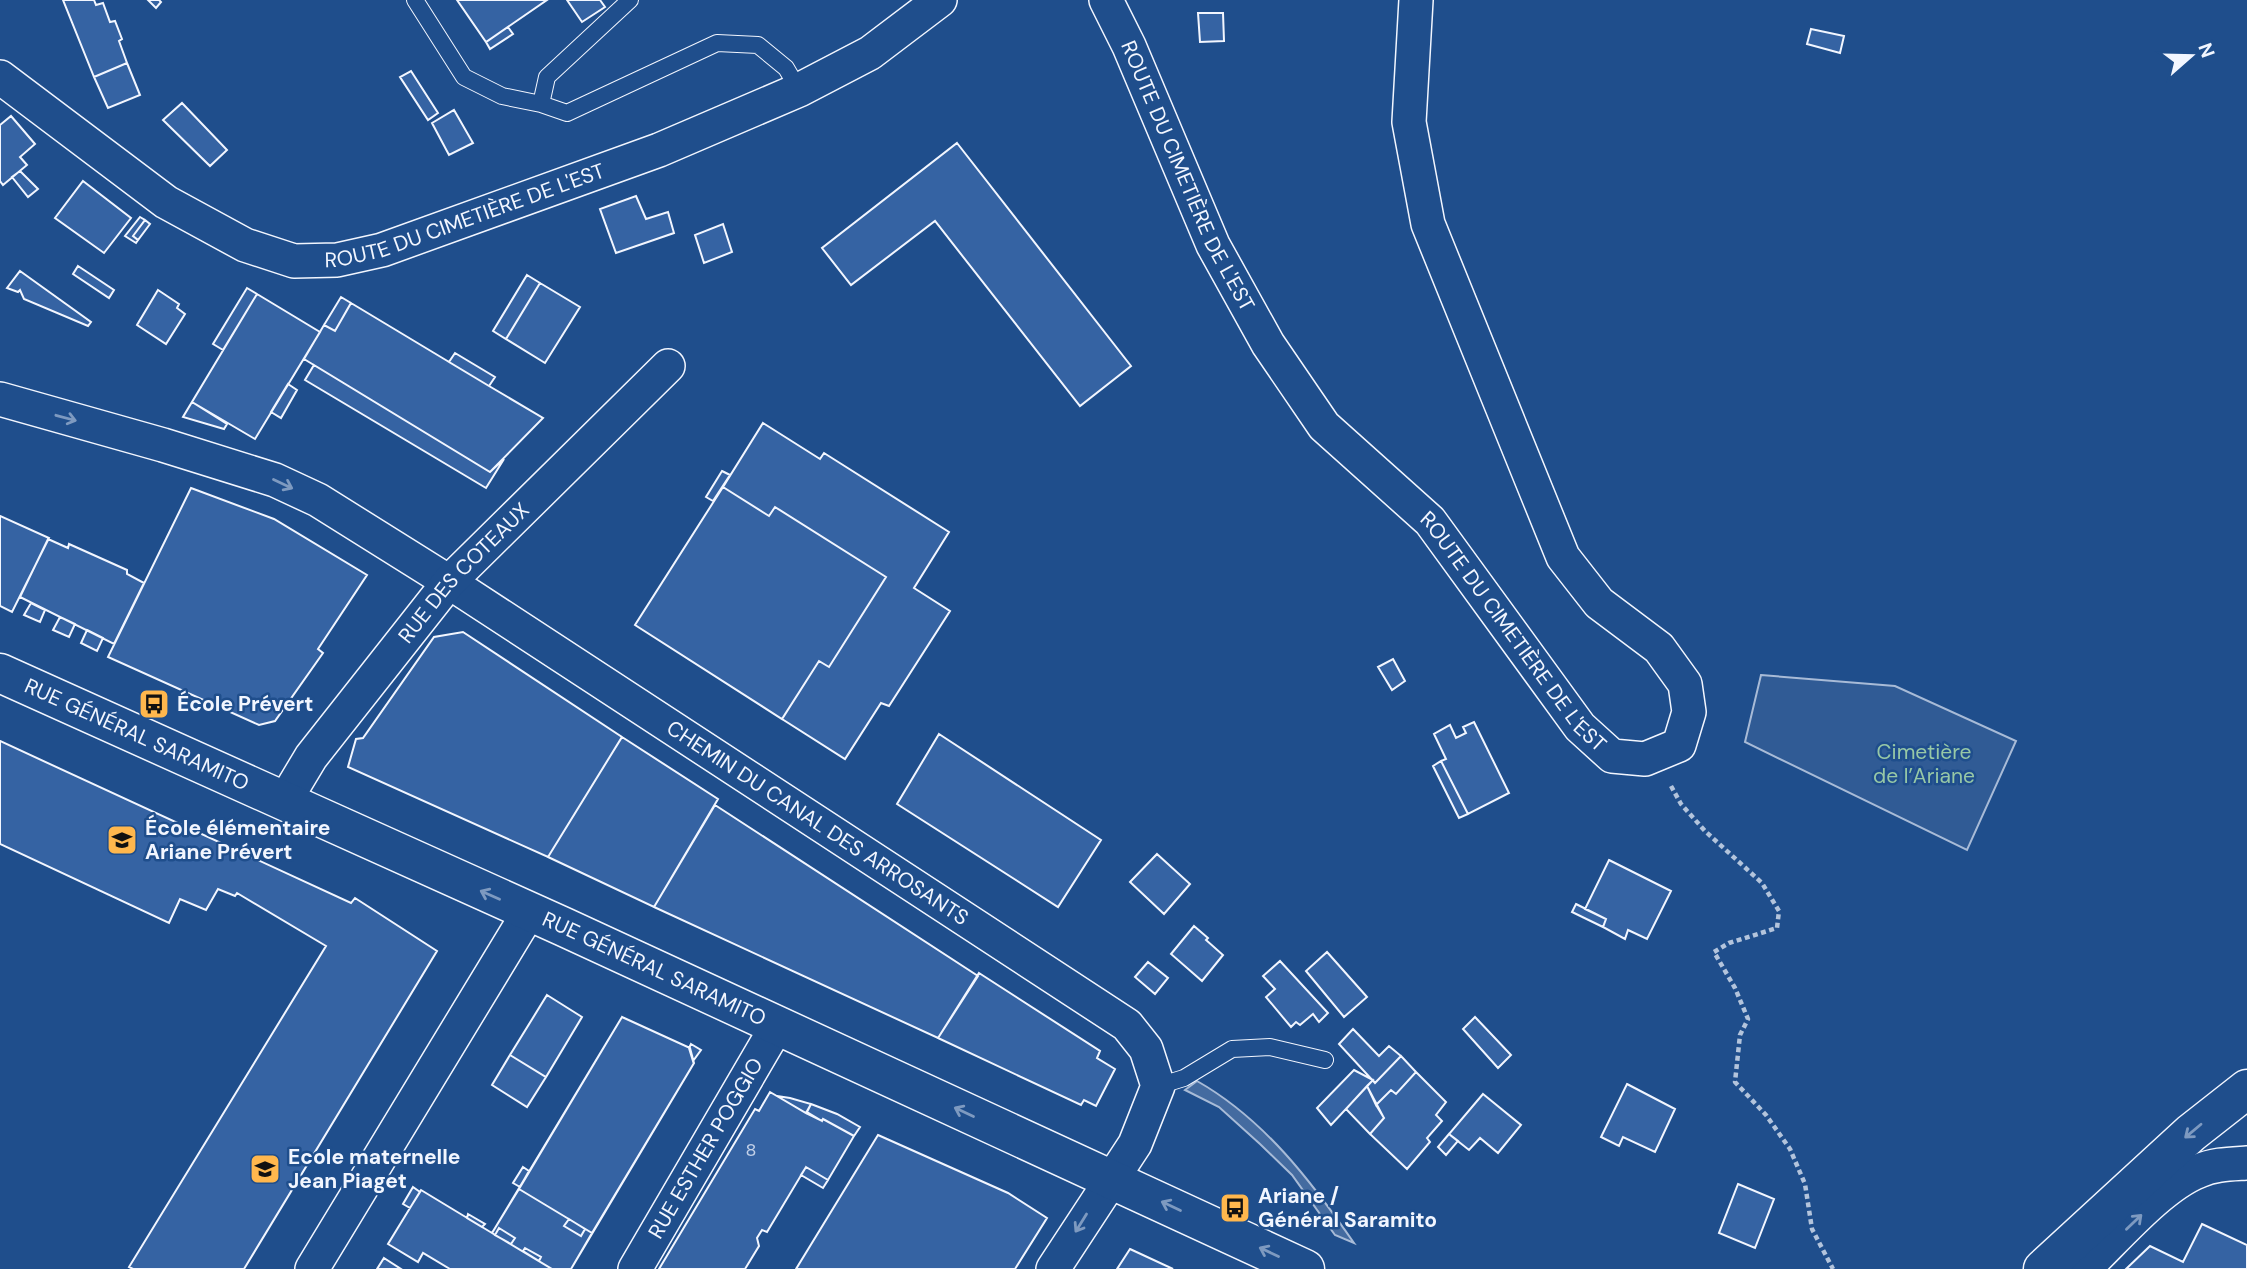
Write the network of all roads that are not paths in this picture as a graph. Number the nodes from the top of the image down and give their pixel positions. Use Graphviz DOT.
graph roads {
  1 [pos="415,0"];
  2 [pos="629,0"];
  3 [pos="940,0"];
  4 [pos="1106,0"];
  5 [pos="1416,0"];
  6 [pos="0,77"];
  7 [pos="799,90"];
  8 [pos="541,104"];
  9 [pos="668,366"];
  10 [pos="0,399"];
  11 [pos="449,582"];
  12 [pos="0,673"];
  13 [pos="284,802"];
  14 [pos="529,912"];
  15 [pos="777,1026"];
  16 [pos="1325,1060"];
  17 [pos="1158,1086"];
  18 [pos="2247,1089"];
  19 [pos="2247,1163"];
  20 [pos="1112,1179"];
  21 [pos="312,1269"];
  22 [pos="635,1269"];
  23 [pos="1053,1269"];
  24 [pos="1306,1269"];
  25 [pos="2043,1269"];
  26 [pos="2084,1269"];
  1 -- 8 [label="lane"];
  2 -- 8 [label="lane"];
  3 -- 7 [label="street, ROUTE DU CIMETIÈRE DE L'EST"];
  4 -- 5 [label="street, ROUTE DU CIMETIÈRE DE L'EST"];
  6 -- 7 [label="street, ROUTE DU CIMETIÈRE DE L'EST"];
  7 -- 8 [label="lane"];
  9 -- 11 [label="street, RUE DES COTEAUX"];
  10 -- 11 [label="street, CHEMIN DU CANAL DES ARROSANTS, one-way"];
  11 -- 13 [label="street, RUE DES COTEAUX"];
  11 -- 17 [label="street, CHEMIN DU CANAL DES ARROSANTS"];
  12 -- 13 [label="street, RUE GÉNÉRAL SARAMITO"];
  14 -- 13 [label="street, RUE GÉNÉRAL SARAMITO, one-way"];
  14 -- 15 [label="street, RUE GÉNÉRAL SARAMITO"];
  14 -- 21 [label="street"];
  20 -- 15 [label="street, RUE GÉNÉRAL SARAMITO, one-way"];
  15 -- 22 [label="street, RUE ESTHER POGGIO"];
  16 -- 17 [label="lane"];
  17 -- 20 [label="street"];
  18 -- 25 [label="street, one-way"];
  26 -- 19 [label="street, one-way"];
  20 -- 23 [label="street, one-way"];
  24 -- 20 [label="street, RUE GÉNÉRAL SARAMITO, one-way"];
}
